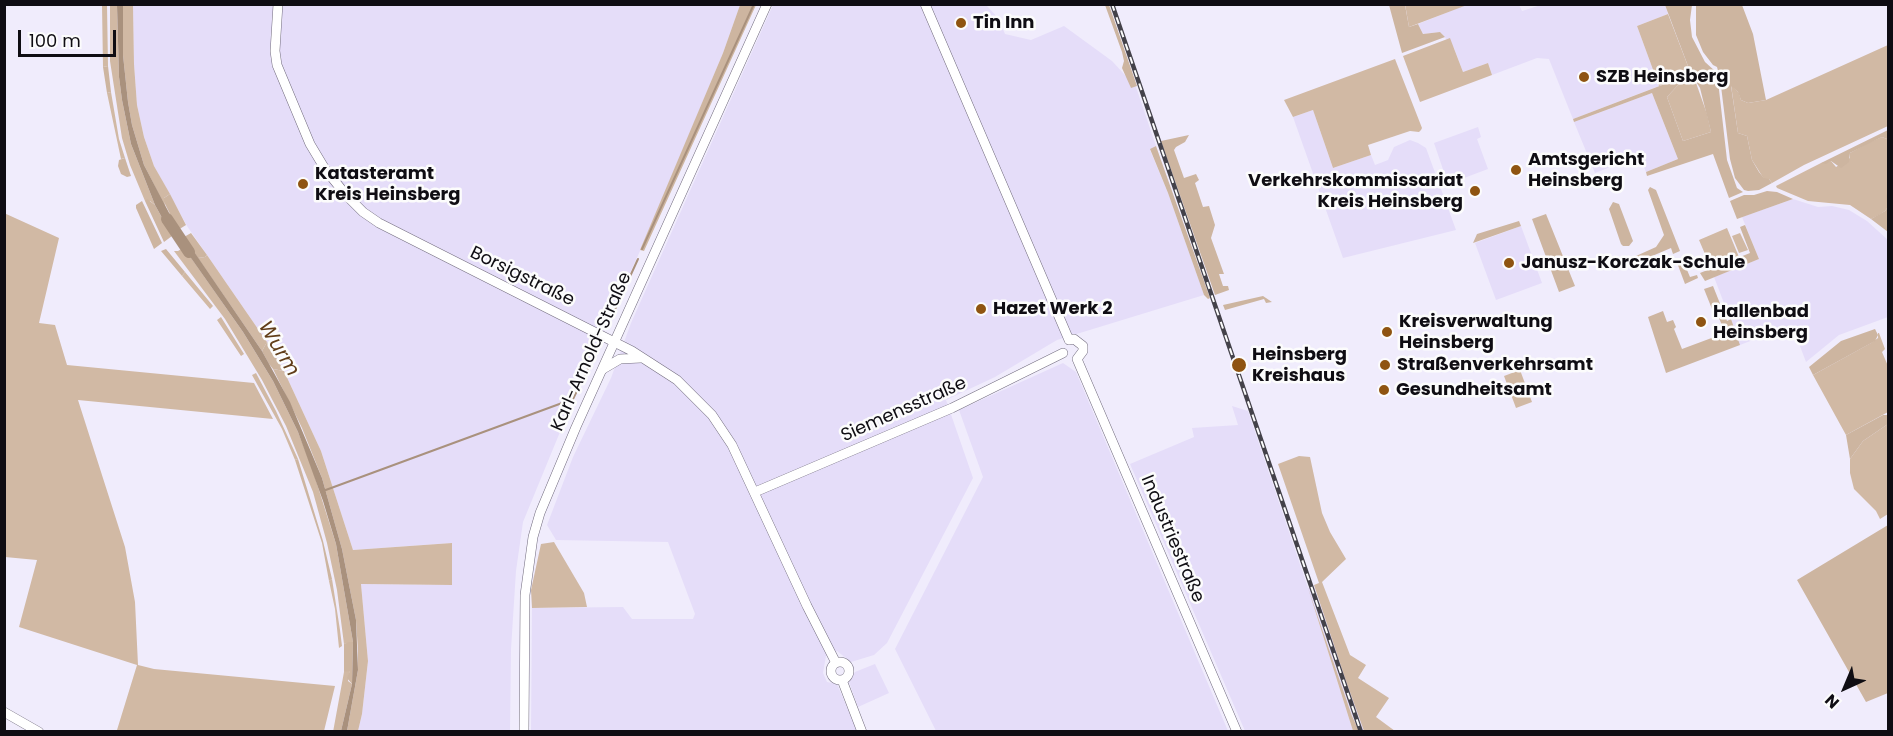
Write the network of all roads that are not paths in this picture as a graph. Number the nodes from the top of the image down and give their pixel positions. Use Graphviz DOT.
graph roads {
  1 [pos="278,4"];
  2 [pos="767,4"];
  3 [pos="925,4"];
  4 [pos="1069,340"];
  5 [pos="615,342"];
  6 [pos="1063,353"];
  7 [pos="644,358"];
  8 [pos="1077,359"];
  9 [pos="603,369"];
  10 [pos="755,492"];
  11 [pos="4,712"];
  12 [pos="39,732"];
  13 [pos="524,732"];
  14 [pos="862,732"];
  15 [pos="1237,732"];
  1 -- 5 [label="street, Borsigstraße"];
  2 -- 5 [label="street, Karl-Arnold-Straße"];
  3 -- 4 [label="street"];
  4 -- 6 [label="street"];
  4 -- 8 [label="street"];
  5 -- 7 [label="street, Borsigstraße"];
  5 -- 9 [label="street, Karl-Arnold-Straße"];
  6 -- 8 [label="street"];
  6 -- 10 [label="street, Siemensstraße"];
  7 -- 9 [label="street"];
  7 -- 10 [label="street, Borsigstraße"];
  8 -- 15 [label="street, Industriestraße"];
  9 -- 13 [label="street, Karl-Arnold-Straße"];
  10 -- 14 [label="street, Borsigstraße"];
  11 -- 12 [label="street"];
}
